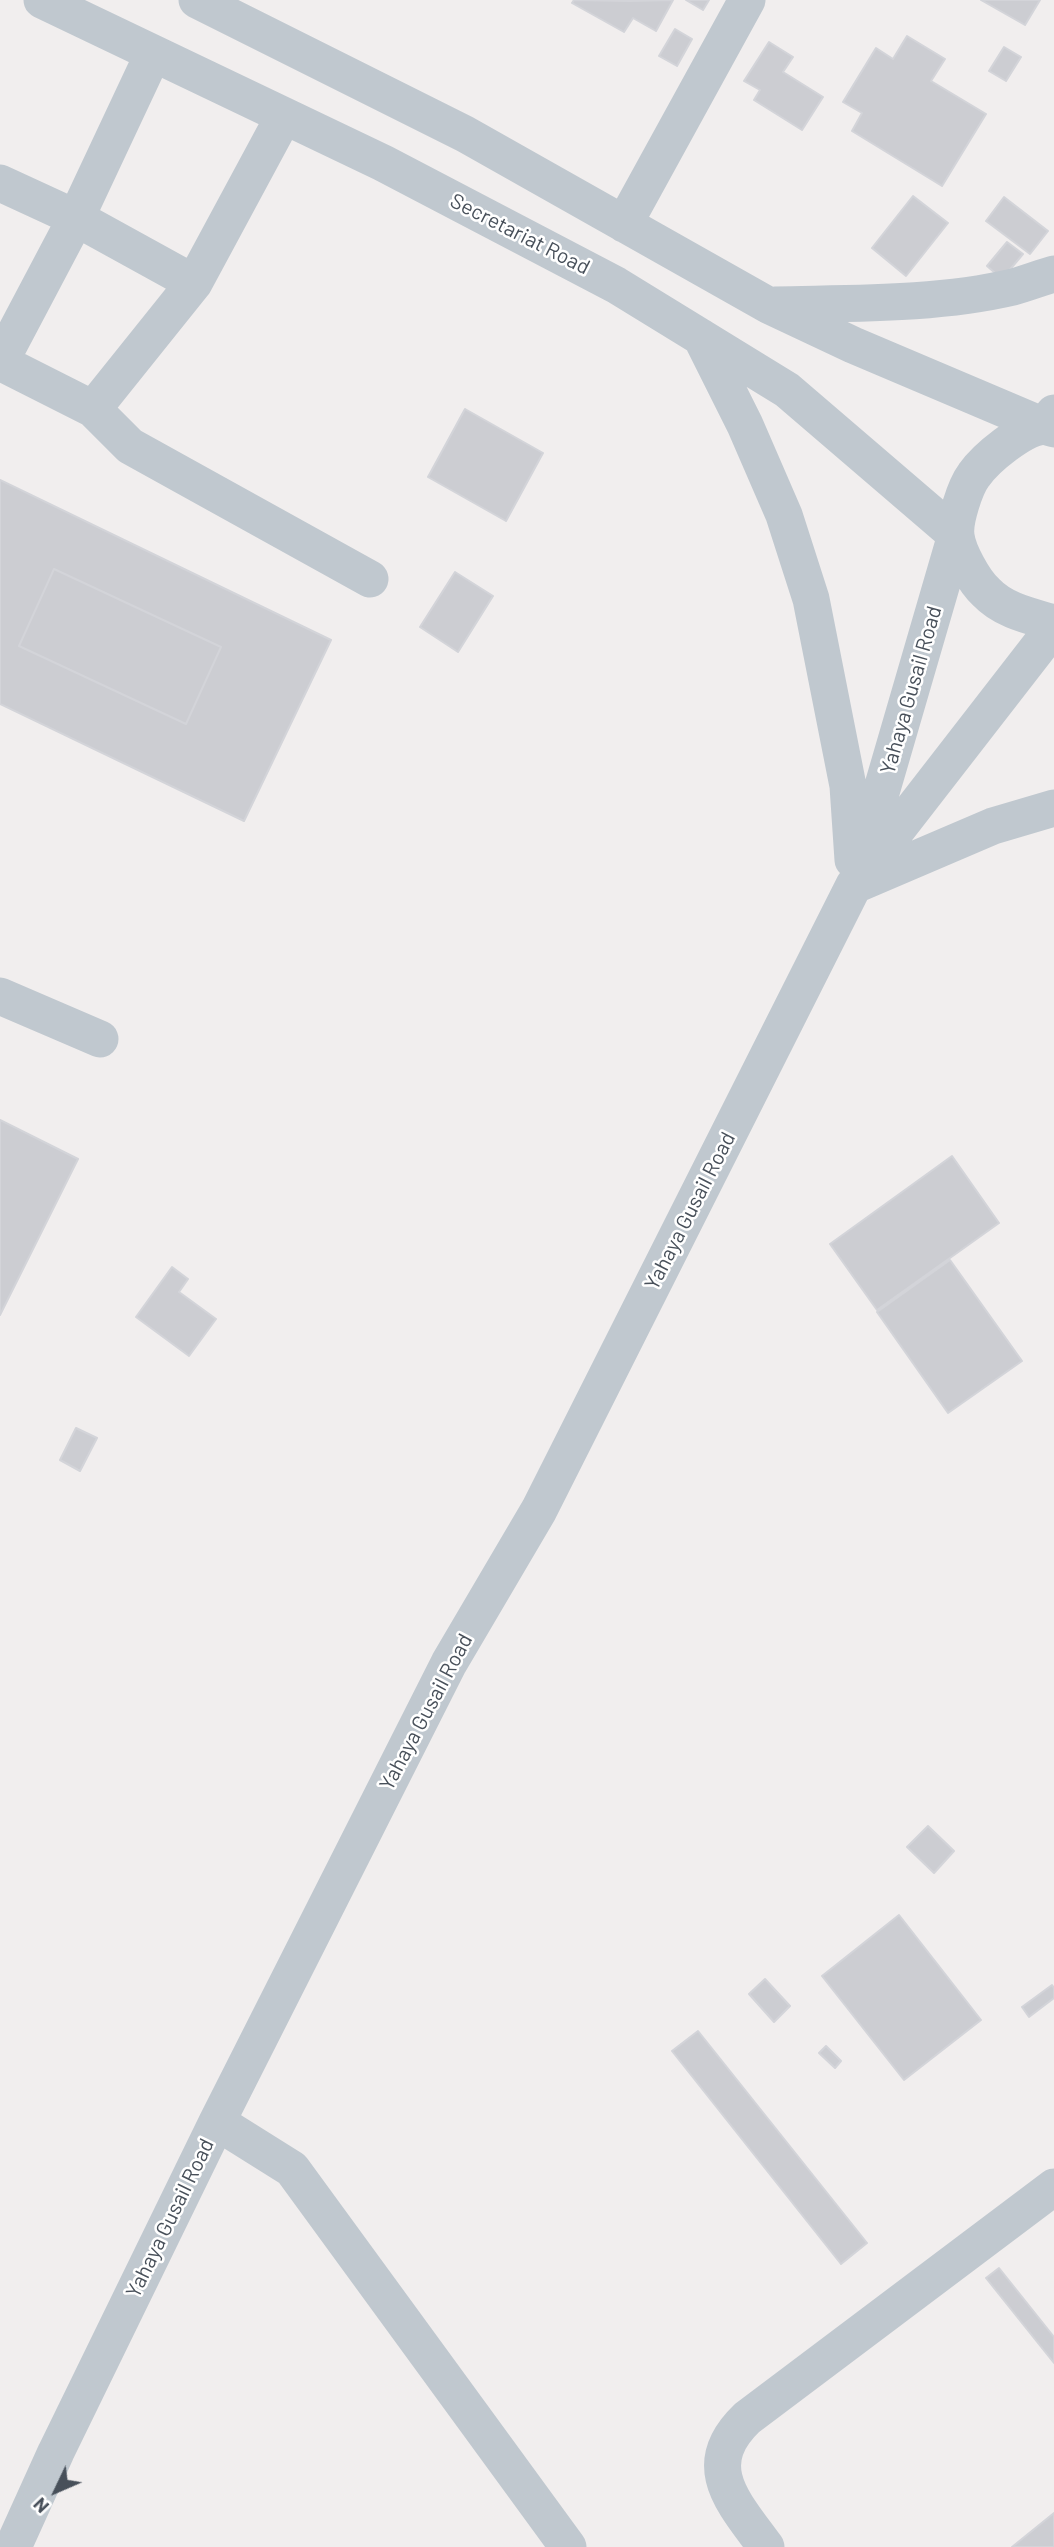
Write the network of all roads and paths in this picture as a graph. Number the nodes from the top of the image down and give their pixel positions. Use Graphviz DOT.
graph roads {
  1 [pos="42,0"];
  2 [pos="197,0"];
  3 [pos="747,0"];
  4 [pos="153,54"];
  5 [pos="284,116"];
  6 [pos="0,183"];
  7 [pos="76,218"];
  8 [pos="624,224"];
  9 [pos="1054,274"];
  10 [pos="194,283"];
  11 [pos="768,305"];
  12 [pos="701,337"];
  13 [pos="0,362"];
  14 [pos="93,409"];
  15 [pos="1051,423"];
  16 [pos="956,535"];
  17 [pos="370,579"];
  18 [pos="1054,625"];
  19 [pos="1054,808"];
  20 [pos="854,885"];
  21 [pos="0,996"];
  22 [pos="100,1039"];
  23 [pos="217,2122"];
  24 [pos="1054,2187"];
  25 [pos="13,2547"];
  26 [pos="568,2547"];
  27 [pos="766,2547"];
  1 -- 4 [label="street, Secretariat Road"];
  2 -- 8 [label="street"];
  3 -- 8 [label="street"];
  4 -- 5 [label="street, Secretariat Road"];
  4 -- 7 [label="street"];
  5 -- 10 [label="street"];
  5 -- 12 [label="street, Secretariat Road"];
  6 -- 7 [label="street"];
  7 -- 10 [label="street"];
  7 -- 13 [label="street"];
  8 -- 11 [label="street"];
  9 -- 11 [label="street"];
  10 -- 14 [label="street"];
  11 -- 15 [label="street"];
  12 -- 16 [label="street, Secretariat Road"];
  12 -- 20 [label="street"];
  13 -- 14 [label="street"];
  14 -- 17 [label="street"];
  15 -- 16 [label="street, Yahaya Gusail Road"];
  16 -- 18 [label="street"];
  16 -- 20 [label="street, Yahaya Gusail Road"];
  18 -- 20 [label="street, Yahaya Gusail Road"];
  19 -- 20 [label="street"];
  20 -- 23 [label="street, Yahaya Gusail Road"];
  21 -- 22 [label="street"];
  23 -- 25 [label="street, Yahaya Gusail Road"];
  23 -- 26 [label="street"];
  24 -- 27 [label="street"];
}
